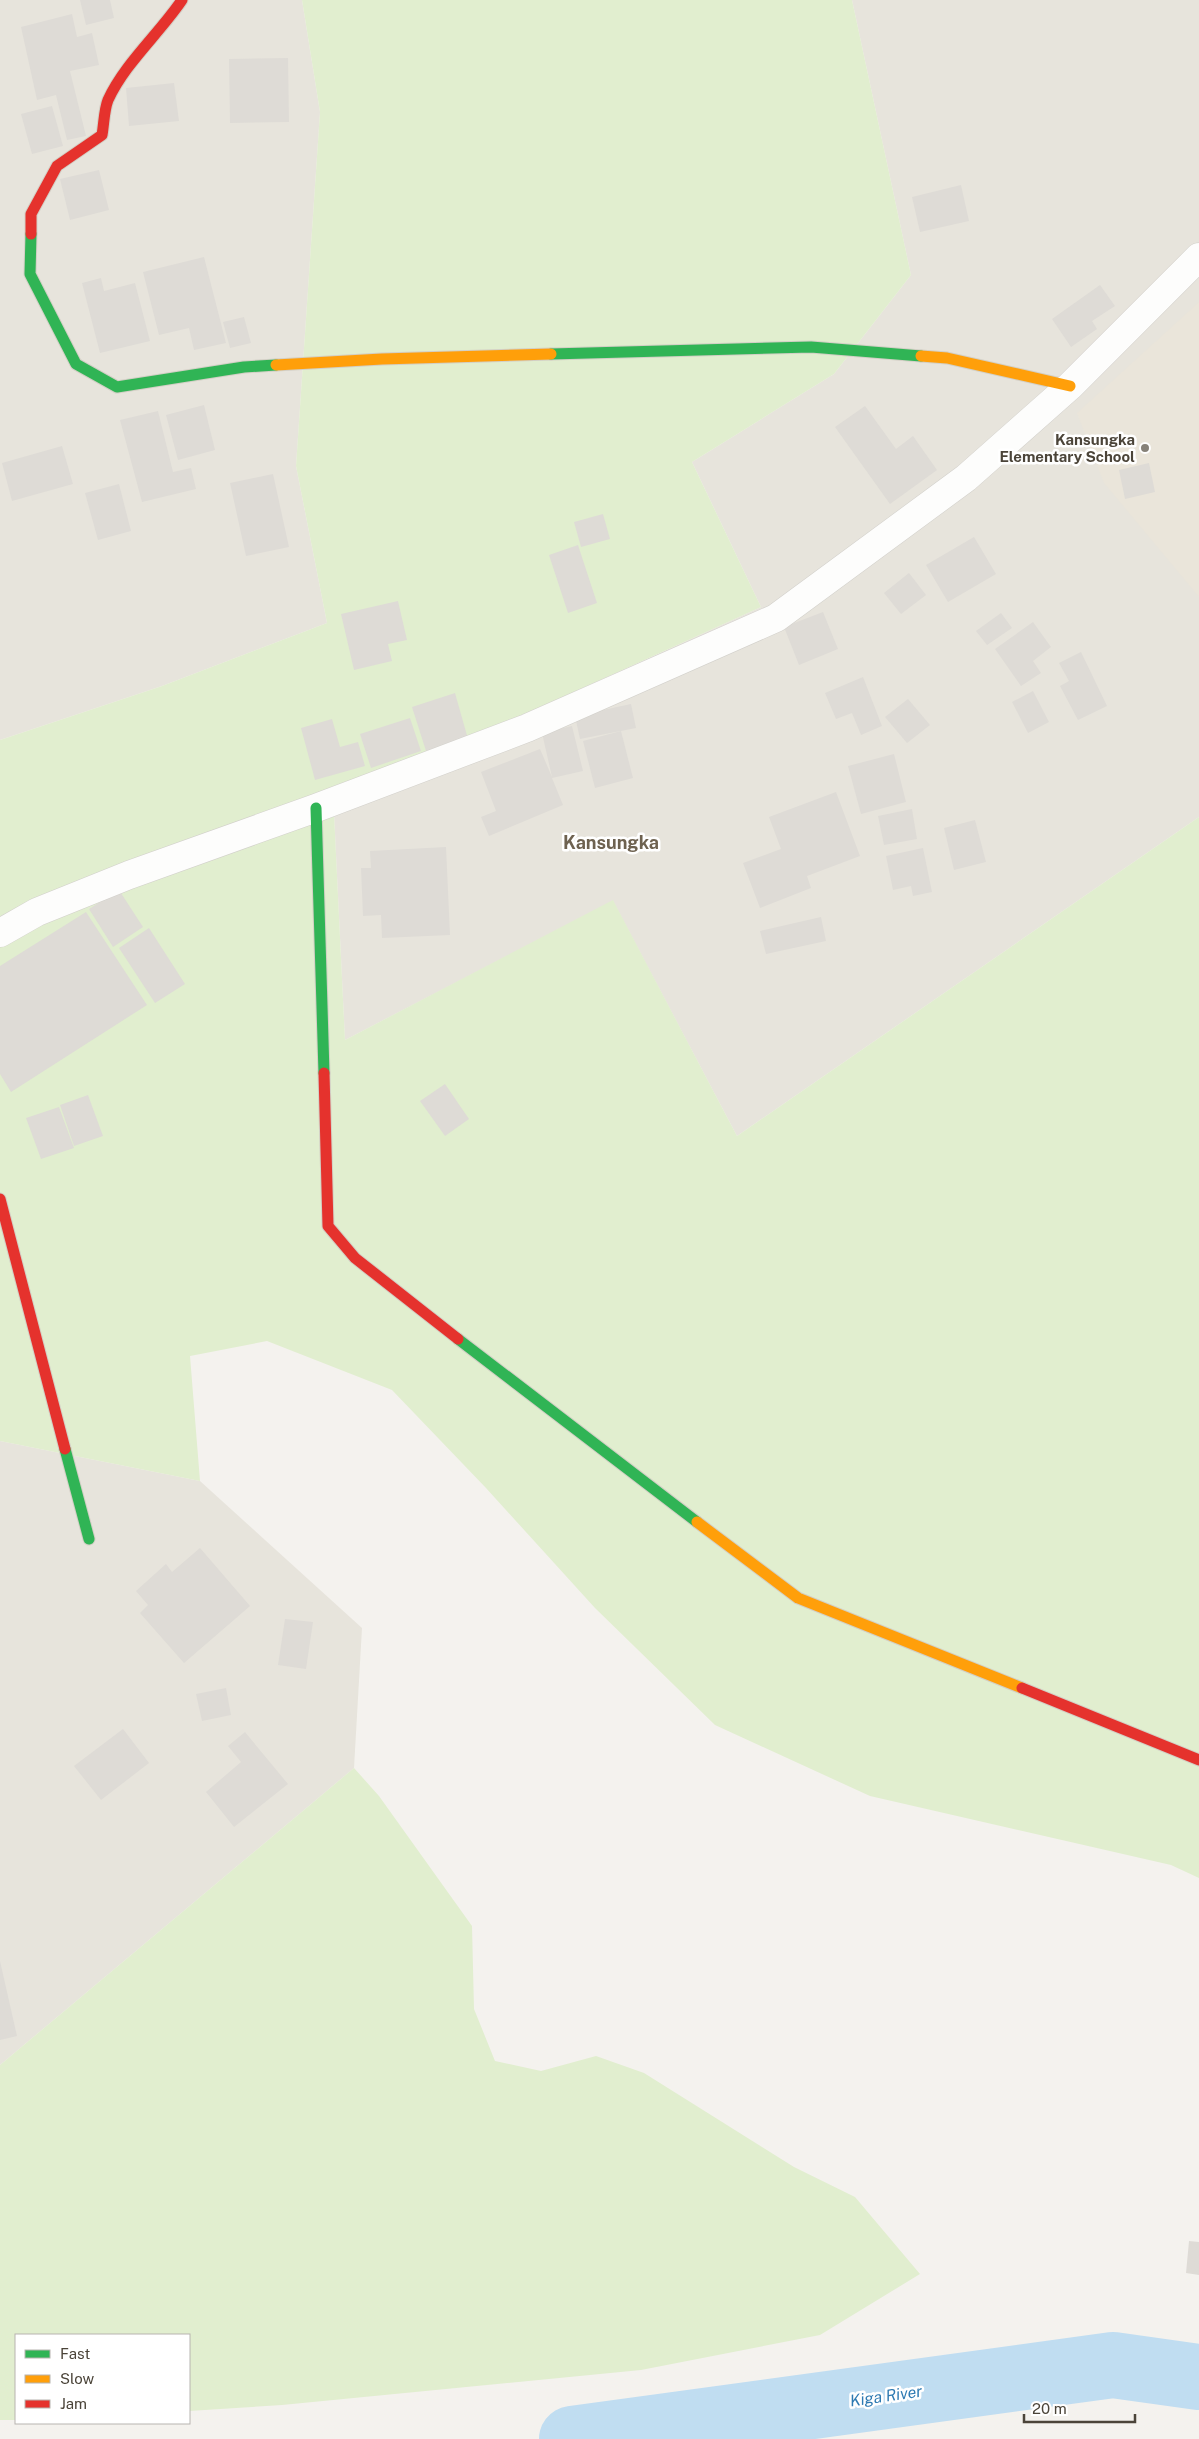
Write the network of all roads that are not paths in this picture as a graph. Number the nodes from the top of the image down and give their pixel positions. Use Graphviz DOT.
graph roads {
  1 [pos="182,0"];
  2 [pos="1199,257"];
  3 [pos="1070,386"];
  4 [pos="316,808"];
  5 [pos="0,933"];
  6 [pos="0,1199"];
  7 [pos="89,1540"];
  8 [pos="1199,1760"];
  1 -- 3 [label="street"];
  2 -- 3 [label="street"];
  3 -- 4 [label="street"];
  4 -- 5 [label="street"];
  4 -- 8 [label="street"];
  6 -- 7 [label="street"];
}
